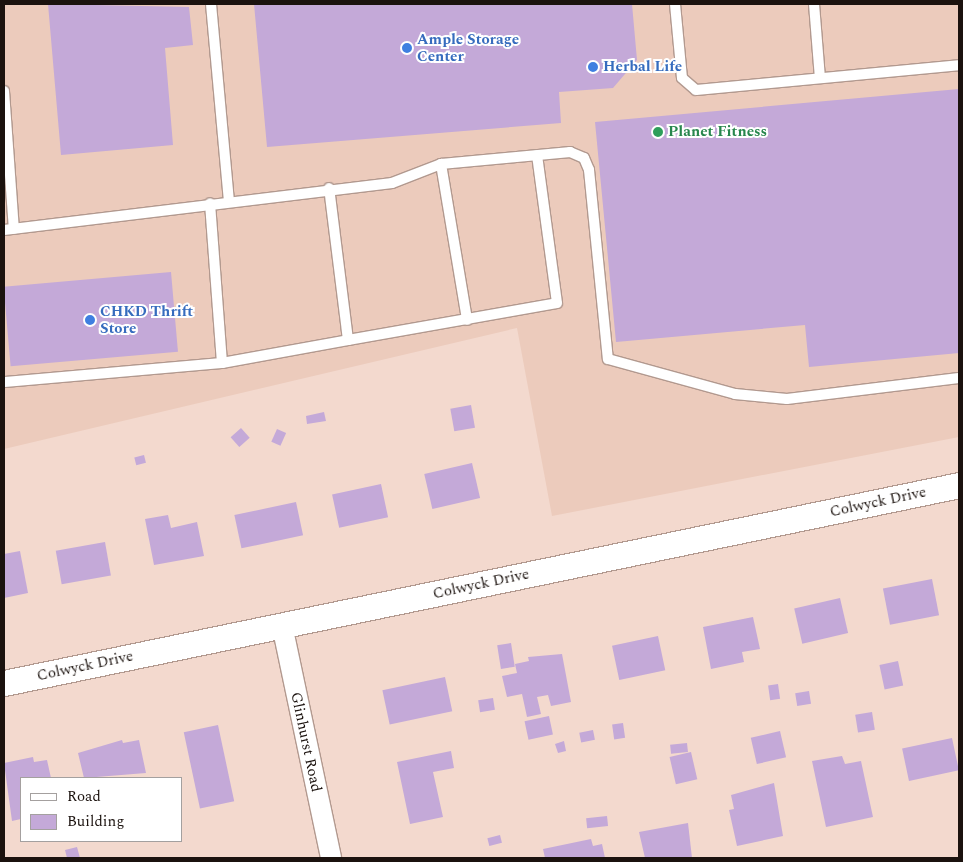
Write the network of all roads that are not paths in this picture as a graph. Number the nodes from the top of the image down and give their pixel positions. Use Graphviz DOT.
graph roads {
  1 [pos="211,4"];
  2 [pos="675,4"];
  3 [pos="814,4"];
  4 [pos="959,66"];
  5 [pos="820,78"];
  6 [pos="4,91"];
  7 [pos="537,155"];
  8 [pos="441,164"];
  9 [pos="329,188"];
  10 [pos="229,200"];
  11 [pos="210,202"];
  12 [pos="9,230"];
  13 [pos="467,320"];
  14 [pos="348,340"];
  15 [pos="222,363"];
  16 [pos="959,378"];
  17 [pos="4,382"];
  18 [pos="959,485"];
  19 [pos="282,625"];
  20 [pos="4,683"];
  21 [pos="330,858"];
  1 -- 10 [label="lane"];
  2 -- 5 [label="lane"];
  3 -- 5 [label="lane"];
  4 -- 5 [label="lane"];
  6 -- 12 [label="lane"];
  7 -- 8 [label="lane"];
  7 -- 13 [label="lane"];
  7 -- 16 [label="lane"];
  8 -- 9 [label="lane"];
  8 -- 13 [label="lane"];
  9 -- 10 [label="lane"];
  9 -- 14 [label="lane"];
  10 -- 11 [label="lane"];
  11 -- 12 [label="lane"];
  11 -- 15 [label="lane"];
  13 -- 14 [label="lane"];
  14 -- 15 [label="lane"];
  15 -- 17 [label="lane"];
  18 -- 19 [label="street, Colwyck Drive"];
  19 -- 20 [label="street, Colwyck Drive"];
  19 -- 21 [label="street, Glinhurst Road"];
}
